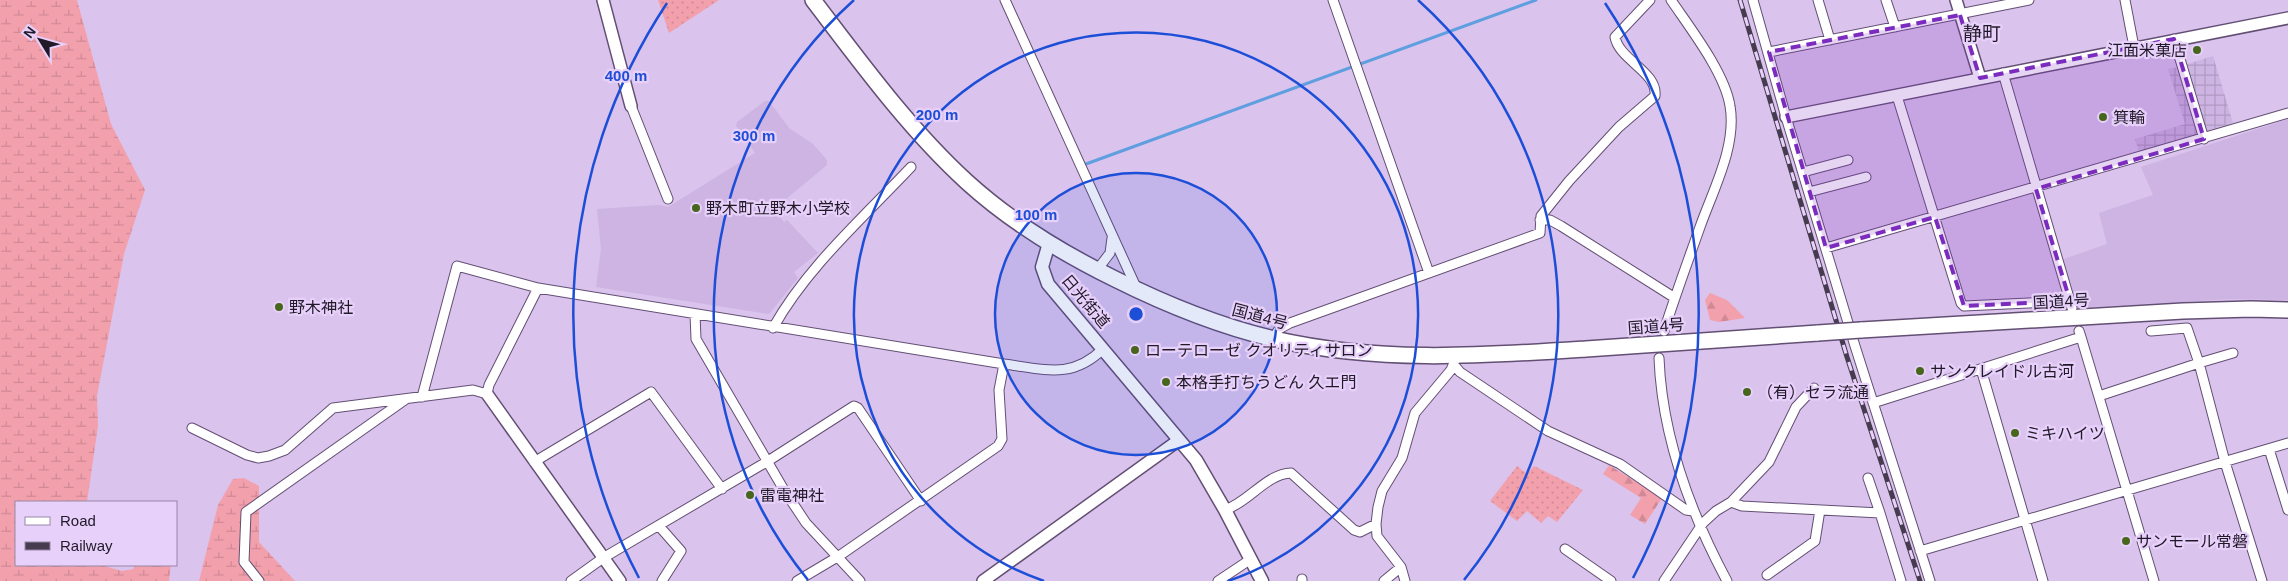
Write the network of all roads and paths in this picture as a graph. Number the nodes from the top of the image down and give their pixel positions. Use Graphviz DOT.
graph roads {
  1 [pos="603,0"];
  2 [pos="813,0"];
  3 [pos="1005,0"];
  4 [pos="1333,0"];
  5 [pos="1650,0"];
  6 [pos="1671,0"];
  7 [pos="1753,0"];
  8 [pos="1818,0"];
  9 [pos="1886,0"];
  10 [pos="1956,0"];
  11 [pos="2029,0"];
  12 [pos="2125,0"];
  13 [pos="2017,1"];
  14 [pos="1960,15"];
  15 [pos="2288,18"];
  16 [pos="1894,28"];
  17 [pos="2174,39"];
  18 [pos="1830,40"];
  19 [pos="2134,47"];
  20 [pos="1769,52"];
  21 [pos="2003,73"];
  22 [pos="1980,78"];
  23 [pos="1897,96"];
  24 [pos="631,106"];
  25 [pos="2288,113"];
  26 [pos="1786,117"];
  27 [pos="2204,139"];
  28 [pos="1848,160"];
  29 [pos="911,167"];
  30 [pos="1803,172"];
  31 [pos="1866,177"];
  32 [pos="2036,189"];
  33 [pos="1809,192"];
  34 [pos="668,199"];
  35 [pos="1935,217"];
  36 [pos="1540,220"];
  37 [pos="1112,238"];
  38 [pos="1049,243"];
  39 [pos="1826,248"];
  40 [pos="1098,270"];
  41 [pos="1430,273"];
  42 [pos="538,288"];
  43 [pos="1138,291"];
  44 [pos="1675,298"];
  45 [pos="2288,310"];
  46 [pos="695,314"];
  47 [pos="773,328"];
  48 [pos="1664,331"];
  49 [pos="2151,331"];
  50 [pos="1273,339"];
  51 [pos="1103,349"];
  52 [pos="2233,353"];
  53 [pos="1659,358"];
  54 [pos="1455,361"];
  55 [pos="2199,363"];
  56 [pos="1004,364"];
  57 [pos="1980,369"];
  58 [pos="1814,388"];
  59 [pos="487,394"];
  60 [pos="2099,396"];
  61 [pos="422,397"];
  62 [pos="407,398"];
  63 [pos="1874,403"];
  64 [pos="192,428"];
  65 [pos="1179,440"];
  66 [pos="2288,443"];
  67 [pos="2269,449"];
  68 [pos="768,461"];
  69 [pos="534,462"];
  70 [pos="2225,462"];
  71 [pos="1868,478"];
  72 [pos="722,489"];
  73 [pos="2126,491"];
  74 [pos="921,501"];
  75 [pos="1731,502"];
  76 [pos="1225,510"];
  77 [pos="1820,510"];
  78 [pos="2288,510"];
  79 [pos="1692,511"];
  80 [pos="1880,513"];
  81 [pos="2025,520"];
  82 [pos="1376,524"];
  83 [pos="658,526"];
  84 [pos="1700,530"];
  85 [pos="1565,549"];
  86 [pos="1920,551"];
  87 [pos="839,556"];
  88 [pos="603,558"];
  89 [pos="1250,559"];
  90 [pos="1401,567"];
  91 [pos="1767,575"];
  92 [pos="259,581"];
  93 [pos="571,581"];
  94 [pos="620,581"];
  95 [pos="662,581"];
  96 [pos="797,581"];
  97 [pos="860,581"];
  98 [pos="983,581"];
  99 [pos="1218,581"];
  100 [pos="1262,581"];
  101 [pos="1384,581"];
  102 [pos="1405,581"];
  103 [pos="1612,581"];
  104 [pos="1664,581"];
  105 [pos="1727,581"];
  106 [pos="1901,581"];
  107 [pos="1930,581"];
  108 [pos="2043,581"];
  109 [pos="2154,581"];
  110 [pos="2262,581"];
  1 -- 24 [label="street"];
  2 -- 38 [label="highway"];
  3 -- 37 [label="street"];
  4 -- 41 [label="street"];
  5 -- 36 [label="street"];
  6 -- 44 [label="street"];
  7 -- 20 [label="street"];
  8 -- 18 [label="street"];
  9 -- 16 [label="street"];
  10 -- 14 [label="street"];
  11 -- 13 [label="street"];
  12 -- 19 [label="street"];
  13 -- 14 [label="street"];
  14 -- 16 [label="street"];
  14 -- 22 [label="street"];
  15 -- 17 [label="street"];
  16 -- 18 [label="street"];
  17 -- 19 [label="street"];
  17 -- 27 [label="street"];
  18 -- 20 [label="street"];
  19 -- 21 [label="street"];
  20 -- 26 [label="street"];
  21 -- 22 [label="street"];
  21 -- 32 [label="street"];
  22 -- 23 [label="street"];
  23 -- 26 [label="street"];
  23 -- 35 [label="street"];
  24 -- 34 [label="street"];
  25 -- 27 [label="street"];
  26 -- 30 [label="street"];
  27 -- 32 [label="street"];
  28 -- 30 [label="street"];
  29 -- 47 [label="street"];
  30 -- 33 [label="street"];
  31 -- 33 [label="street"];
  32 -- 35 [label="street"];
  32 -- 35 [label="street"];
  33 -- 39 [label="street"];
  35 -- 39 [label="street"];
  36 -- 41 [label="street"];
  36 -- 44 [label="street"];
  37 -- 40 [label="street"];
  37 -- 43 [label="street"];
  38 -- 40 [label="highway, 国道4号"];
  38 -- 51 [label="main road, 日光街道"];
  39 -- 63 [label="street"];
  40 -- 43 [label="highway, 国道4号"];
  41 -- 50 [label="street"];
  42 -- 46 [label="street"];
  42 -- 59 [label="street"];
  42 -- 61 [label="street"];
  43 -- 50 [label="highway, 国道4号"];
  44 -- 48 [label="street"];
  45 -- 54 [label="highway, 国道4号, bridge"];
  46 -- 47 [label="street"];
  46 -- 68 [label="street"];
  47 -- 56 [label="street"];
  49 -- 55 [label="street"];
  50 -- 54 [label="highway, 国道4号"];
  51 -- 56 [label="street"];
  51 -- 65 [label="main road, 日光街道"];
  52 -- 55 [label="street"];
  53 -- 79 [label="street"];
  54 -- 79 [label="street"];
  54 -- 82 [label="street"];
  55 -- 60 [label="street"];
  55 -- 70 [label="street"];
  56 -- 74 [label="street"];
  57 -- 60 [label="street"];
  57 -- 63 [label="street"];
  57 -- 81 [label="street"];
  58 -- 75 [label="street"];
  59 -- 61 [label="street"];
  59 -- 69 [label="street"];
  60 -- 73 [label="street"];
  61 -- 62 [label="street"];
  62 -- 64 [label="street"];
  62 -- 92 [label="street"];
  63 -- 86 [label="street"];
  65 -- 76 [label="main road, 日光街道"];
  65 -- 98 [label="street"];
  66 -- 67 [label="street"];
  67 -- 70 [label="street"];
  67 -- 78 [label="street"];
  68 -- 72 [label="street"];
  68 -- 74 [label="street"];
  68 -- 87 [label="street"];
  69 -- 72 [label="street"];
  69 -- 88 [label="street"];
  70 -- 73 [label="street"];
  70 -- 110 [label="street"];
  71 -- 80 [label="street"];
  72 -- 83 [label="street"];
  73 -- 81 [label="street"];
  73 -- 109 [label="street"];
  74 -- 87 [label="street"];
  75 -- 77 [label="street"];
  75 -- 84 [label="street"];
  76 -- 82 [label="street"];
  76 -- 89 [label="main road, 日光街道"];
  77 -- 80 [label="street"];
  77 -- 91 [label="street"];
  79 -- 84 [label="street"];
  80 -- 106 [label="street"];
  81 -- 86 [label="street"];
  81 -- 108 [label="street"];
  82 -- 90 [label="street"];
  83 -- 88 [label="street"];
  83 -- 95 [label="street"];
  84 -- 104 [label="street"];
  84 -- 105 [label="street"];
  85 -- 103 [label="street"];
  86 -- 107 [label="street"];
  87 -- 96 [label="street"];
  87 -- 97 [label="street"];
  88 -- 93 [label="street"];
  88 -- 94 [label="street"];
  89 -- 99 [label="street"];
  89 -- 100 [label="main road, 日光街道"];
  90 -- 101 [label="street"];
  90 -- 102 [label="street"];
}
